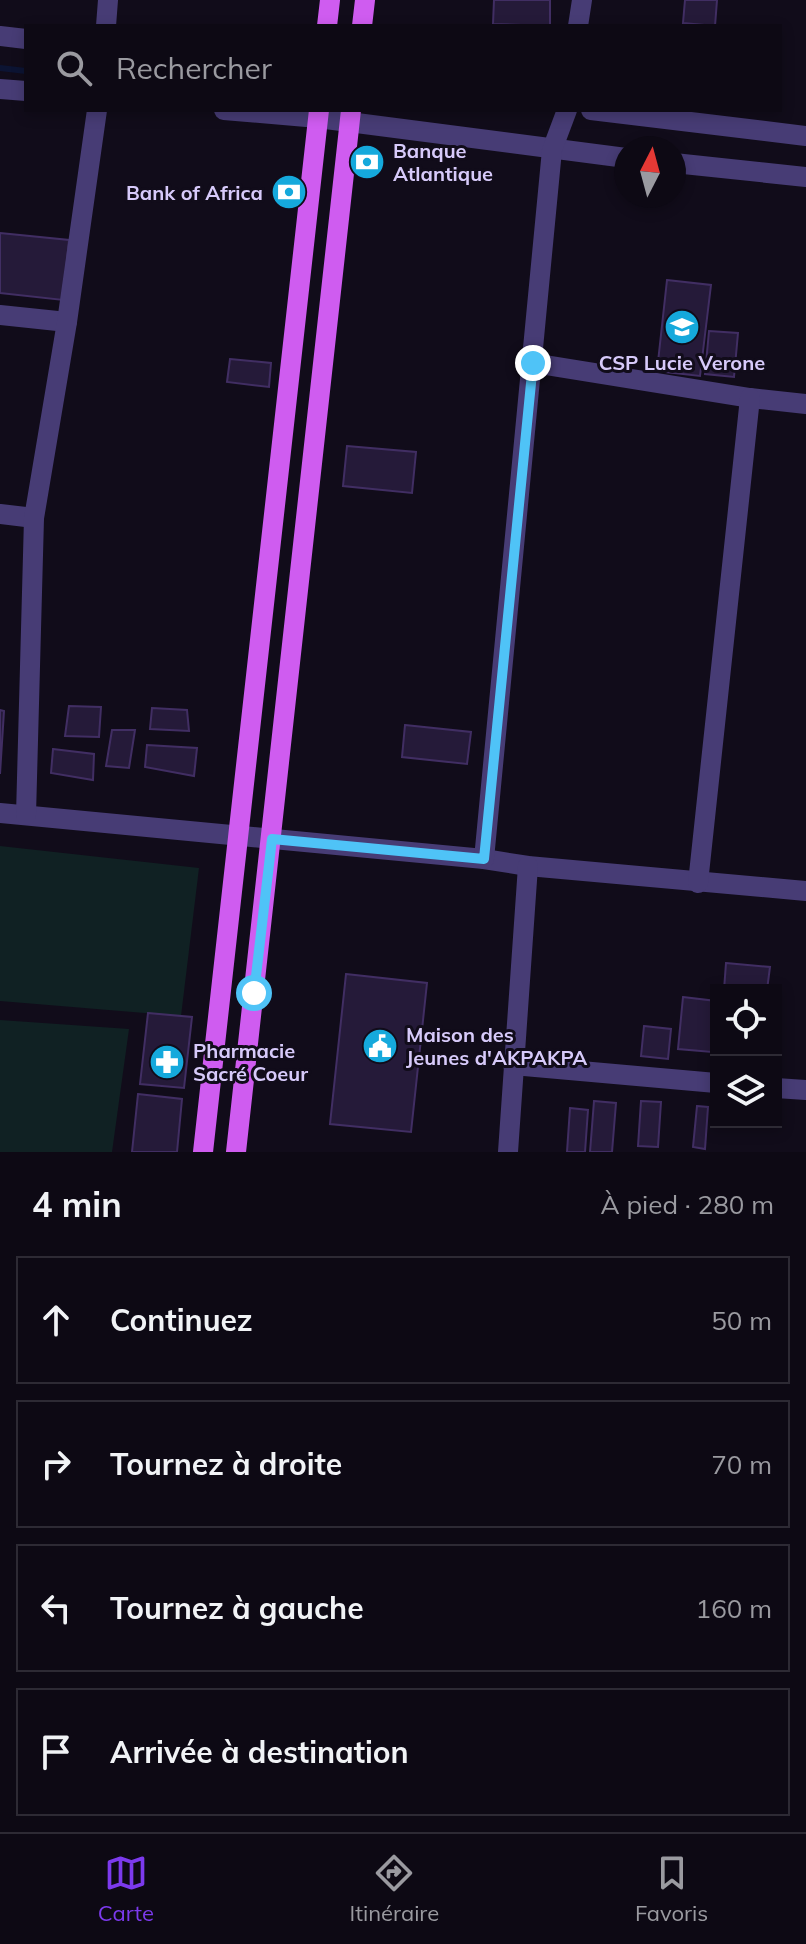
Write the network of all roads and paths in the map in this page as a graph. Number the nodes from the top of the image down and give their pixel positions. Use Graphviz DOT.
graph roads {
  1 [pos="108,0"];
  2 [pos="330,0"];
  3 [pos="365,0"];
  4 [pos="582,0"];
  5 [pos="106,24"];
  6 [pos="327,24"];
  7 [pos="362,24"];
  8 [pos="578,24"];
  9 [pos="0,36"];
  10 [pos="24,39"];
  11 [pos="0,89"];
  12 [pos="24,91"];
  13 [pos="97,112"];
  14 [pos="272,112"];
  15 [pos="566,112"];
  16 [pos="608,112"];
  17 [pos="319,114"];
  18 [pos="350,116"];
  19 [pos="806,136"];
  20 [pos="552,150"];
  21 [pos="614,157"];
  22 [pos="686,164"];
  23 [pos="806,177"];
  24 [pos="0,315"];
  25 [pos="67,322"];
  26 [pos="533,363"];
  27 [pos="750,398"];
  28 [pos="806,404"];
  29 [pos="0,514"];
  30 [pos="34,518"];
  31 [pos="0,813"];
  32 [pos="26,815"];
  33 [pos="239,837"];
  34 [pos="272,839"];
  35 [pos="484,859"];
  36 [pos="528,866"];
  37 [pos="698,883"];
  38 [pos="806,891"];
  39 [pos="513,1065"];
  40 [pos="710,1082"];
  41 [pos="782,1088"];
  42 [pos="806,1090"];
  43 [pos="203,1152"];
  44 [pos="236,1152"];
  45 [pos="508,1152"];
  1 -- 5 [label="street"];
  2 -- 6 [label="main road"];
  3 -- 7 [label="main road"];
  4 -- 8 [label="street"];
  9 -- 10 [label="street"];
  11 -- 12 [label="street"];
  13 -- 25 [label="street"];
  14 -- 17 [label="street"];
  15 -- 20 [label="street"];
  16 -- 19 [label="street"];
  17 -- 18 [label="street"];
  17 -- 33 [label="main road"];
  18 -- 20 [label="street"];
  18 -- 34 [label="main road"];
  20 -- 21 [label="street"];
  20 -- 26 [label="street"];
  22 -- 23 [label="street"];
  24 -- 25 [label="street"];
  25 -- 30 [label="street"];
  26 -- 27 [label="street"];
  26 -- 35 [label="street"];
  27 -- 28 [label="street"];
  27 -- 37 [label="street"];
  29 -- 30 [label="street"];
  30 -- 32 [label="street"];
  31 -- 32 [label="street"];
  32 -- 33 [label="street"];
  33 -- 34 [label="street"];
  33 -- 43 [label="main road"];
  34 -- 35 [label="street"];
  34 -- 44 [label="main road"];
  35 -- 36 [label="street"];
  36 -- 37 [label="street"];
  36 -- 39 [label="street"];
  37 -- 38 [label="street"];
  39 -- 40 [label="street"];
  39 -- 45 [label="street"];
  41 -- 42 [label="street"];
}
